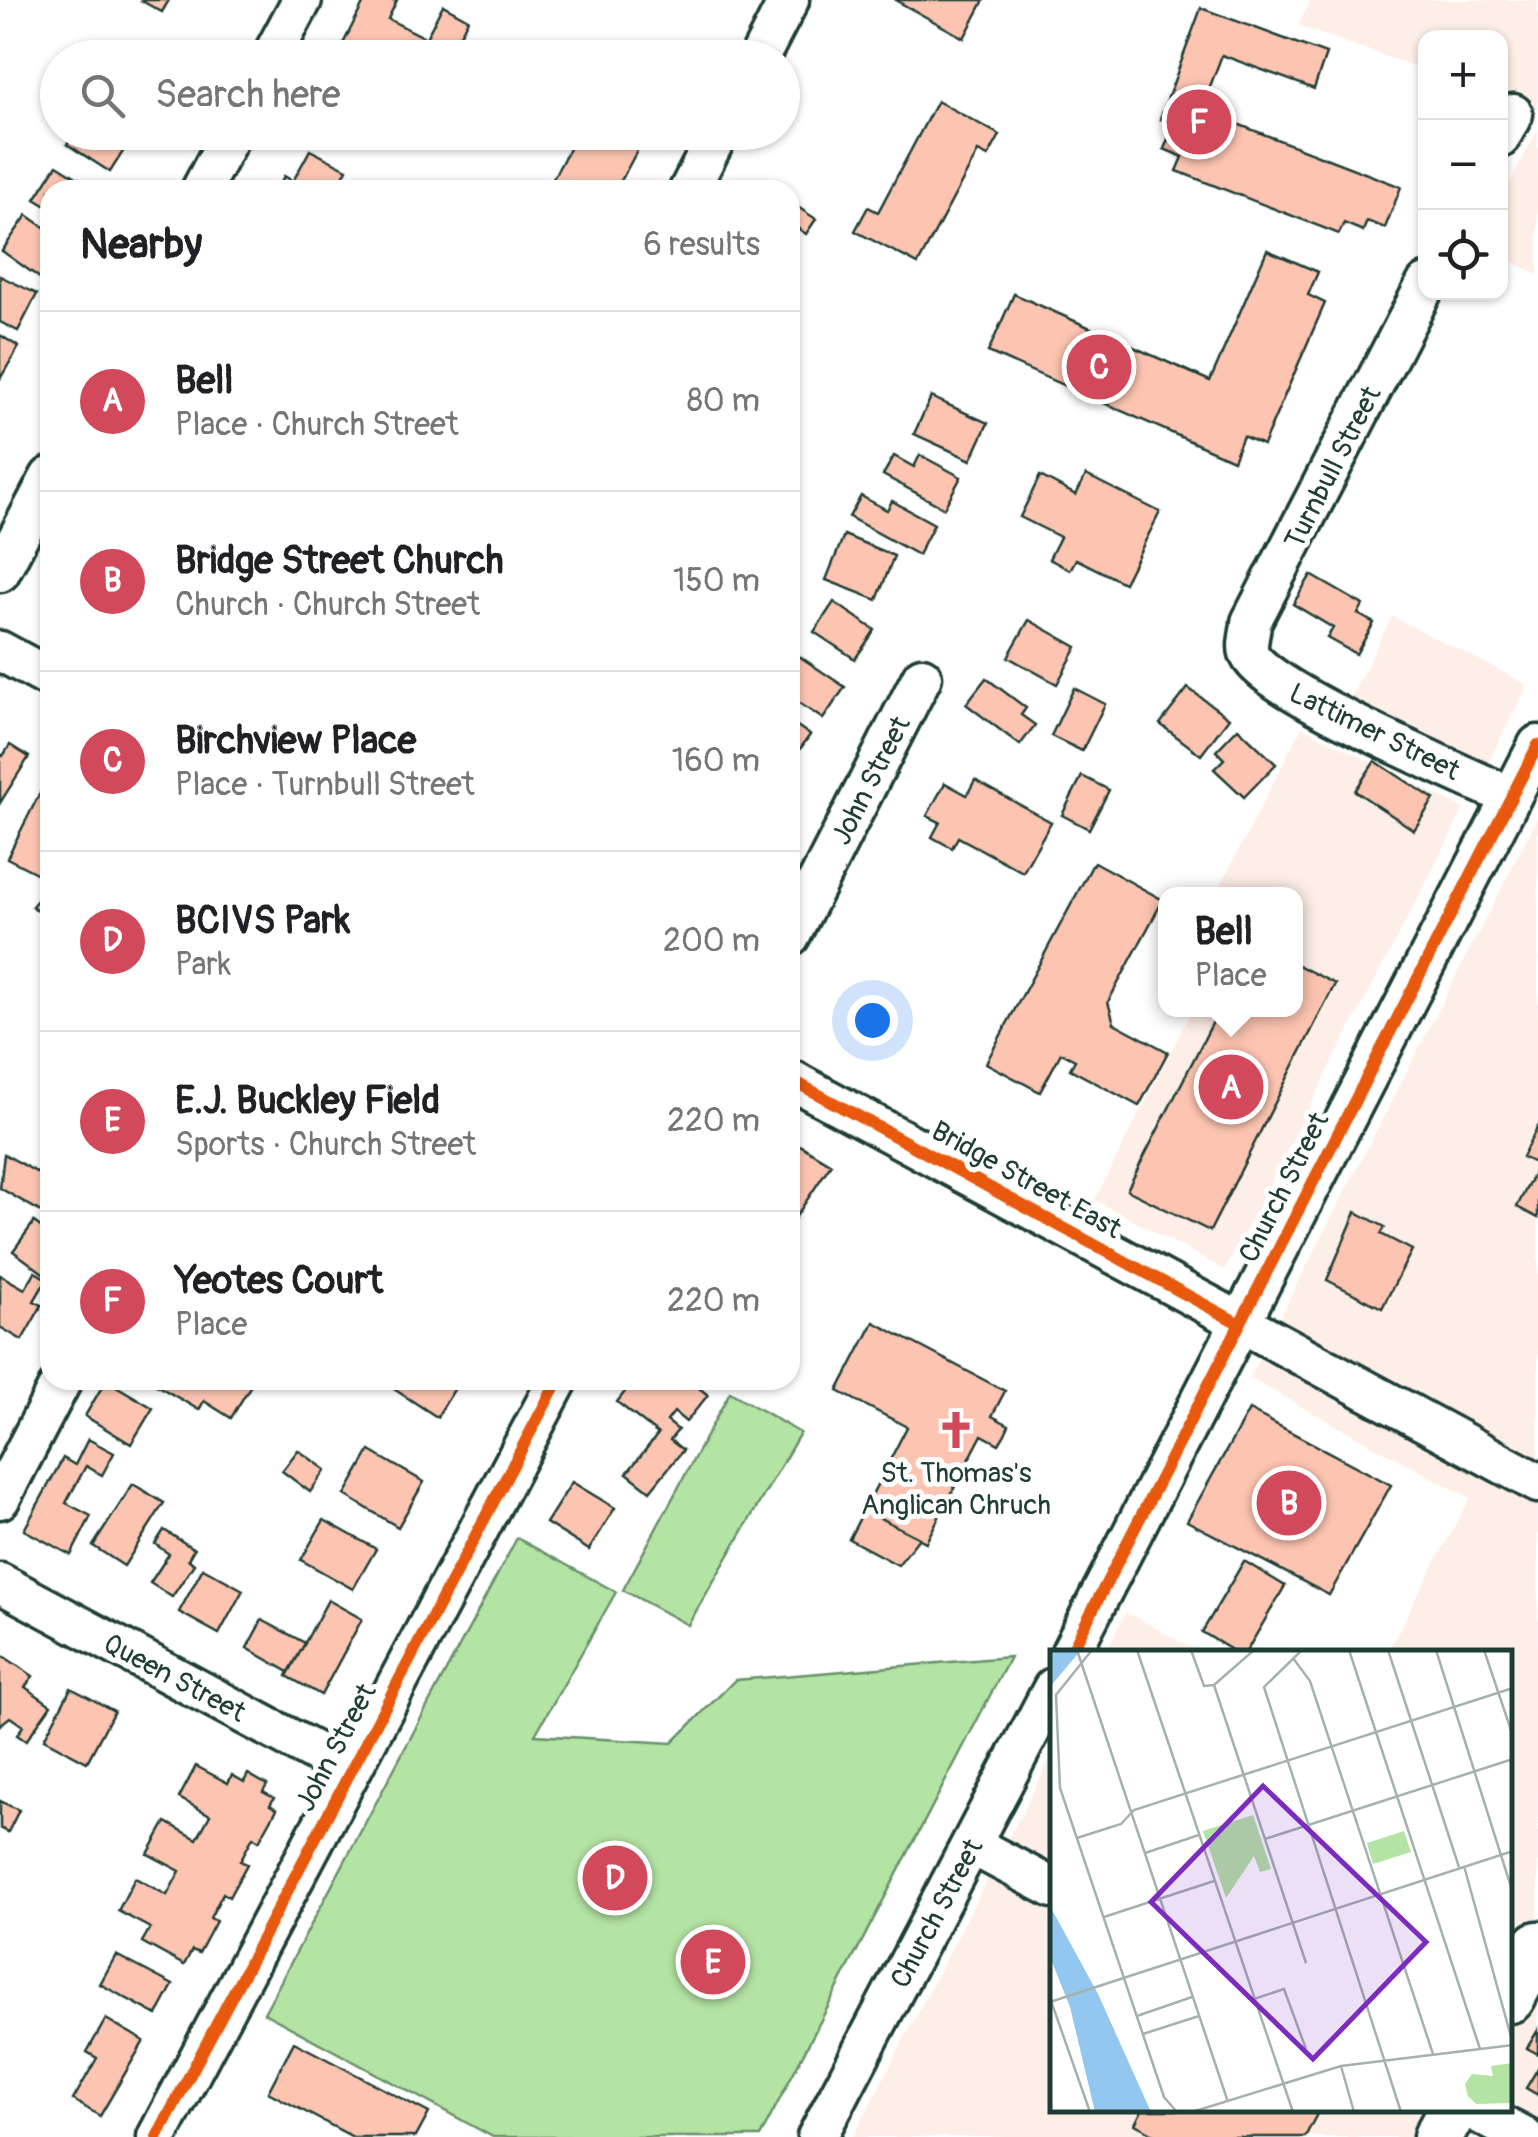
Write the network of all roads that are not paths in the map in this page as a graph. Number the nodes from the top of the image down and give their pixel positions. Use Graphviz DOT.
graph roads {
  1 [pos="302,0"];
  2 [pos="789,0"];
  3 [pos="281,40"];
  4 [pos="768,40"];
  5 [pos="223,150"];
  6 [pos="710,150"];
  7 [pos="207,180"];
  8 [pos="694,180"];
  9 [pos="1418,300"];
  10 [pos="40,497"];
  11 [pos="0,572"];
  12 [pos="0,651"];
  13 [pos="1248,652"];
  14 [pos="40,673"];
  15 [pos="922,677"];
  16 [pos="1538,744"];
  17 [pos="1511,798"];
  18 [pos="800,916"];
  19 [pos="800,1084"];
  20 [pos="1240,1324"];
  21 [pos="57,1390"];
  22 [pos="553,1390"];
  23 [pos="1538,1483"];
  24 [pos="0,1498"];
  25 [pos="0,1583"];
  26 [pos="1073,1650"];
  27 [pos="1050,1694"];
  28 [pos="350,1771"];
  29 [pos="972,1845"];
  30 [pos="1050,1886"];
  31 [pos="1538,1946"];
  32 [pos="1513,1992"];
  33 [pos="1452,2112"];
  34 [pos="1476,2112"];
  35 [pos="156,2137"];
  36 [pos="817,2137"];
  37 [pos="1438,2137"];
  38 [pos="1524,2137"];
  1 -- 3 [label="street"];
  2 -- 4 [label="street"];
  5 -- 7 [label="street"];
  6 -- 8 [label="street"];
  9 -- 13 [label="street, Turnbull Street"];
  10 -- 11 [label="street"];
  12 -- 14 [label="street"];
  13 -- 17 [label="street, Lattimer Street"];
  15 -- 18 [label="street, John Street"];
  16 -- 17 [label="street, Church Street"];
  17 -- 20 [label="street, Church Street"];
  19 -- 20 [label="street, Bridge Street East"];
  20 -- 23 [label="street, Bridge Street East"];
  20 -- 26 [label="street, Church Street"];
  21 -- 24 [label="street"];
  22 -- 28 [label="street, John Street"];
  25 -- 28 [label="street, Queen Street"];
  27 -- 29 [label="street, Church Street"];
  28 -- 35 [label="street, John Street"];
  29 -- 30 [label="street"];
  29 -- 36 [label="street, Church Street"];
  31 -- 32 [label="main road"];
  33 -- 37 [label="main road"];
  34 -- 38 [label="street"];
}
